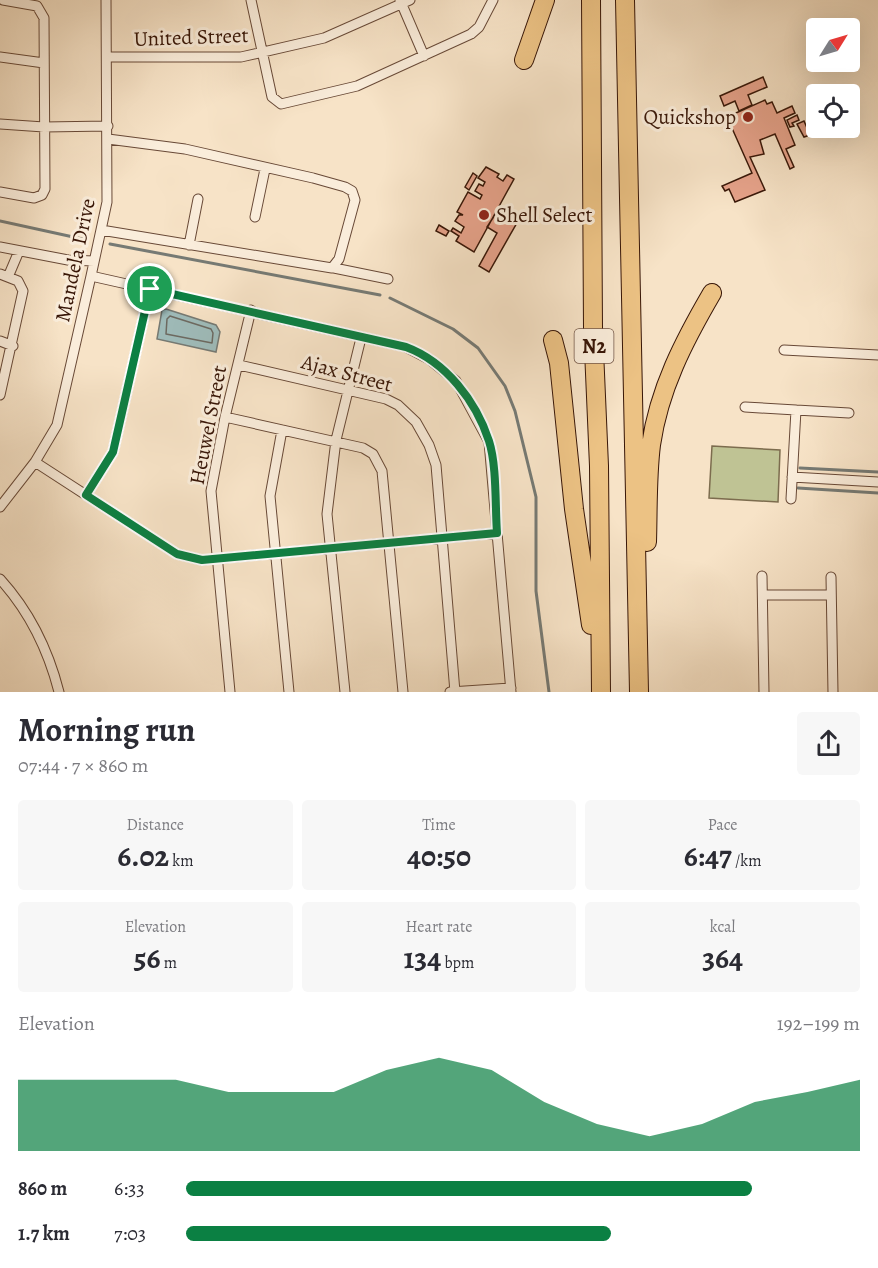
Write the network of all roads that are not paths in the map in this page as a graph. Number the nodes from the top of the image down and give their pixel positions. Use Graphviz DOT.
graph roads {
  1 [pos="3,0"];
  2 [pos="106,0"];
  3 [pos="251,0"];
  4 [pos="493,0"];
  5 [pos="545,0"];
  6 [pos="591,0"];
  7 [pos="625,0"];
  8 [pos="404,1"];
  9 [pos="40,4"];
  10 [pos="262,52"];
  11 [pos="424,56"];
  12 [pos="0,57"];
  13 [pos="107,57"];
  14 [pos="524,60"];
  15 [pos="44,63"];
  16 [pos="0,124"];
  17 [pos="108,126"];
  18 [pos="44,127"];
  19 [pos="108,139"];
  20 [pos="265,168"];
  21 [pos="0,192"];
  22 [pos="198,199"];
  23 [pos="255,217"];
  24 [pos="100,232"];
  25 [pos="189,246"];
  26 [pos="0,247"];
  27 [pos="19,250"];
  28 [pos="95,257"];
  29 [pos="334,268"];
  30 [pos="4,275"];
  31 [pos="91,276"];
  32 [pos="388,279"];
  33 [pos="150,289"];
  34 [pos="712,293"];
  35 [pos="251,310"];
  36 [pos="361,338"];
  37 [pos="553,340"];
  38 [pos="0,341"];
  39 [pos="13,346"];
  40 [pos="784,350"];
  41 [pos="878,355"];
  42 [pos="239,365"];
  43 [pos="349,390"];
  44 [pos="0,395"];
  45 [pos="745,407"];
  46 [pos="796,410"];
  47 [pos="849,413"];
  48 [pos="225,417"];
  49 [pos="282,430"];
  50 [pos="336,440"];
  51 [pos="35,462"];
  52 [pos="792,477"];
  53 [pos="878,482"];
  54 [pos="4,494"];
  55 [pos="86,495"];
  56 [pos="791,499"];
  57 [pos="0,507"];
  58 [pos="497,533"];
  59 [pos="443,538"];
  60 [pos="391,542"];
  61 [pos="330,548"];
  62 [pos="276,552"];
  63 [pos="218,558"];
  64 [pos="762,576"];
  65 [pos="831,577"];
  66 [pos="0,579"];
  67 [pos="763,595"];
  68 [pos="831,595"];
  69 [pos="511,690"];
  70 [pos="59,692"];
  71 [pos="231,692"];
  72 [pos="289,692"];
  73 [pos="345,692"];
  74 [pos="403,692"];
  75 [pos="449,692"];
  76 [pos="455,692"];
  77 [pos="601,692"];
  78 [pos="640,692"];
  79 [pos="764,692"];
  80 [pos="833,692"];
  1 -- 9 [label="street"];
  2 -- 13 [label="street, Mandela Drive"];
  3 -- 10 [label="street"];
  4 -- 11 [label="street"];
  5 -- 14 [label="highway"];
  6 -- 77 [label="highway, N2"];
  7 -- 78 [label="highway, N2"];
  8 -- 10 [label="street, United Street"];
  8 -- 11 [label="street"];
  9 -- 15 [label="street"];
  10 -- 11 [label="street"];
  10 -- 13 [label="street, United Street"];
  12 -- 15 [label="street"];
  13 -- 17 [label="street, Mandela Drive"];
  15 -- 18 [label="street"];
  16 -- 18 [label="street"];
  17 -- 18 [label="street"];
  17 -- 19 [label="street, Mandela Drive"];
  18 -- 21 [label="street"];
  19 -- 20 [label="street"];
  19 -- 24 [label="street, Mandela Drive"];
  20 -- 23 [label="street"];
  20 -- 29 [label="street"];
  22 -- 25 [label="street"];
  24 -- 25 [label="street"];
  24 -- 28 [label="street, Mandela Drive"];
  25 -- 29 [label="street"];
  26 -- 27 [label="street"];
  27 -- 28 [label="street"];
  27 -- 30 [label="street"];
  28 -- 31 [label="street, Mandela Drive"];
  29 -- 32 [label="street"];
  30 -- 39 [label="street"];
  31 -- 33 [label="street"];
  31 -- 51 [label="street, Mandela Drive"];
  33 -- 35 [label="street"];
  33 -- 55 [label="street"];
  34 -- 78 [label="highway"];
  35 -- 36 [label="street"];
  35 -- 42 [label="street, Heuwel Street"];
  36 -- 43 [label="street"];
  36 -- 58 [label="street"];
  37 -- 77 [label="highway"];
  38 -- 39 [label="street"];
  39 -- 44 [label="street"];
  40 -- 41 [label="street"];
  42 -- 43 [label="street, Ajax Street"];
  42 -- 48 [label="street, Heuwel Street"];
  43 -- 50 [label="street"];
  43 -- 59 [label="street, Ajax Street"];
  45 -- 46 [label="street"];
  46 -- 47 [label="street"];
  46 -- 52 [label="street"];
  48 -- 49 [label="street"];
  48 -- 63 [label="street, Heuwel Street"];
  49 -- 50 [label="street"];
  49 -- 62 [label="street"];
  50 -- 60 [label="street"];
  50 -- 61 [label="street"];
  51 -- 54 [label="street, Mandela Drive"];
  51 -- 55 [label="street"];
  52 -- 53 [label="street"];
  52 -- 56 [label="street"];
  54 -- 57 [label="street, Mandela Drive"];
  55 -- 63 [label="street"];
  58 -- 59 [label="street"];
  58 -- 69 [label="street"];
  59 -- 60 [label="street"];
  59 -- 76 [label="street, Ajax Street"];
  60 -- 61 [label="street"];
  60 -- 74 [label="street"];
  61 -- 62 [label="street"];
  61 -- 73 [label="street"];
  62 -- 63 [label="street"];
  62 -- 72 [label="street"];
  63 -- 71 [label="street, Heuwel Street"];
  64 -- 67 [label="street"];
  65 -- 68 [label="street"];
  66 -- 70 [label="street"];
  67 -- 68 [label="street"];
  67 -- 79 [label="street"];
  68 -- 80 [label="street"];
  69 -- 76 [label="street"];
  75 -- 76 [label="street"];
}
